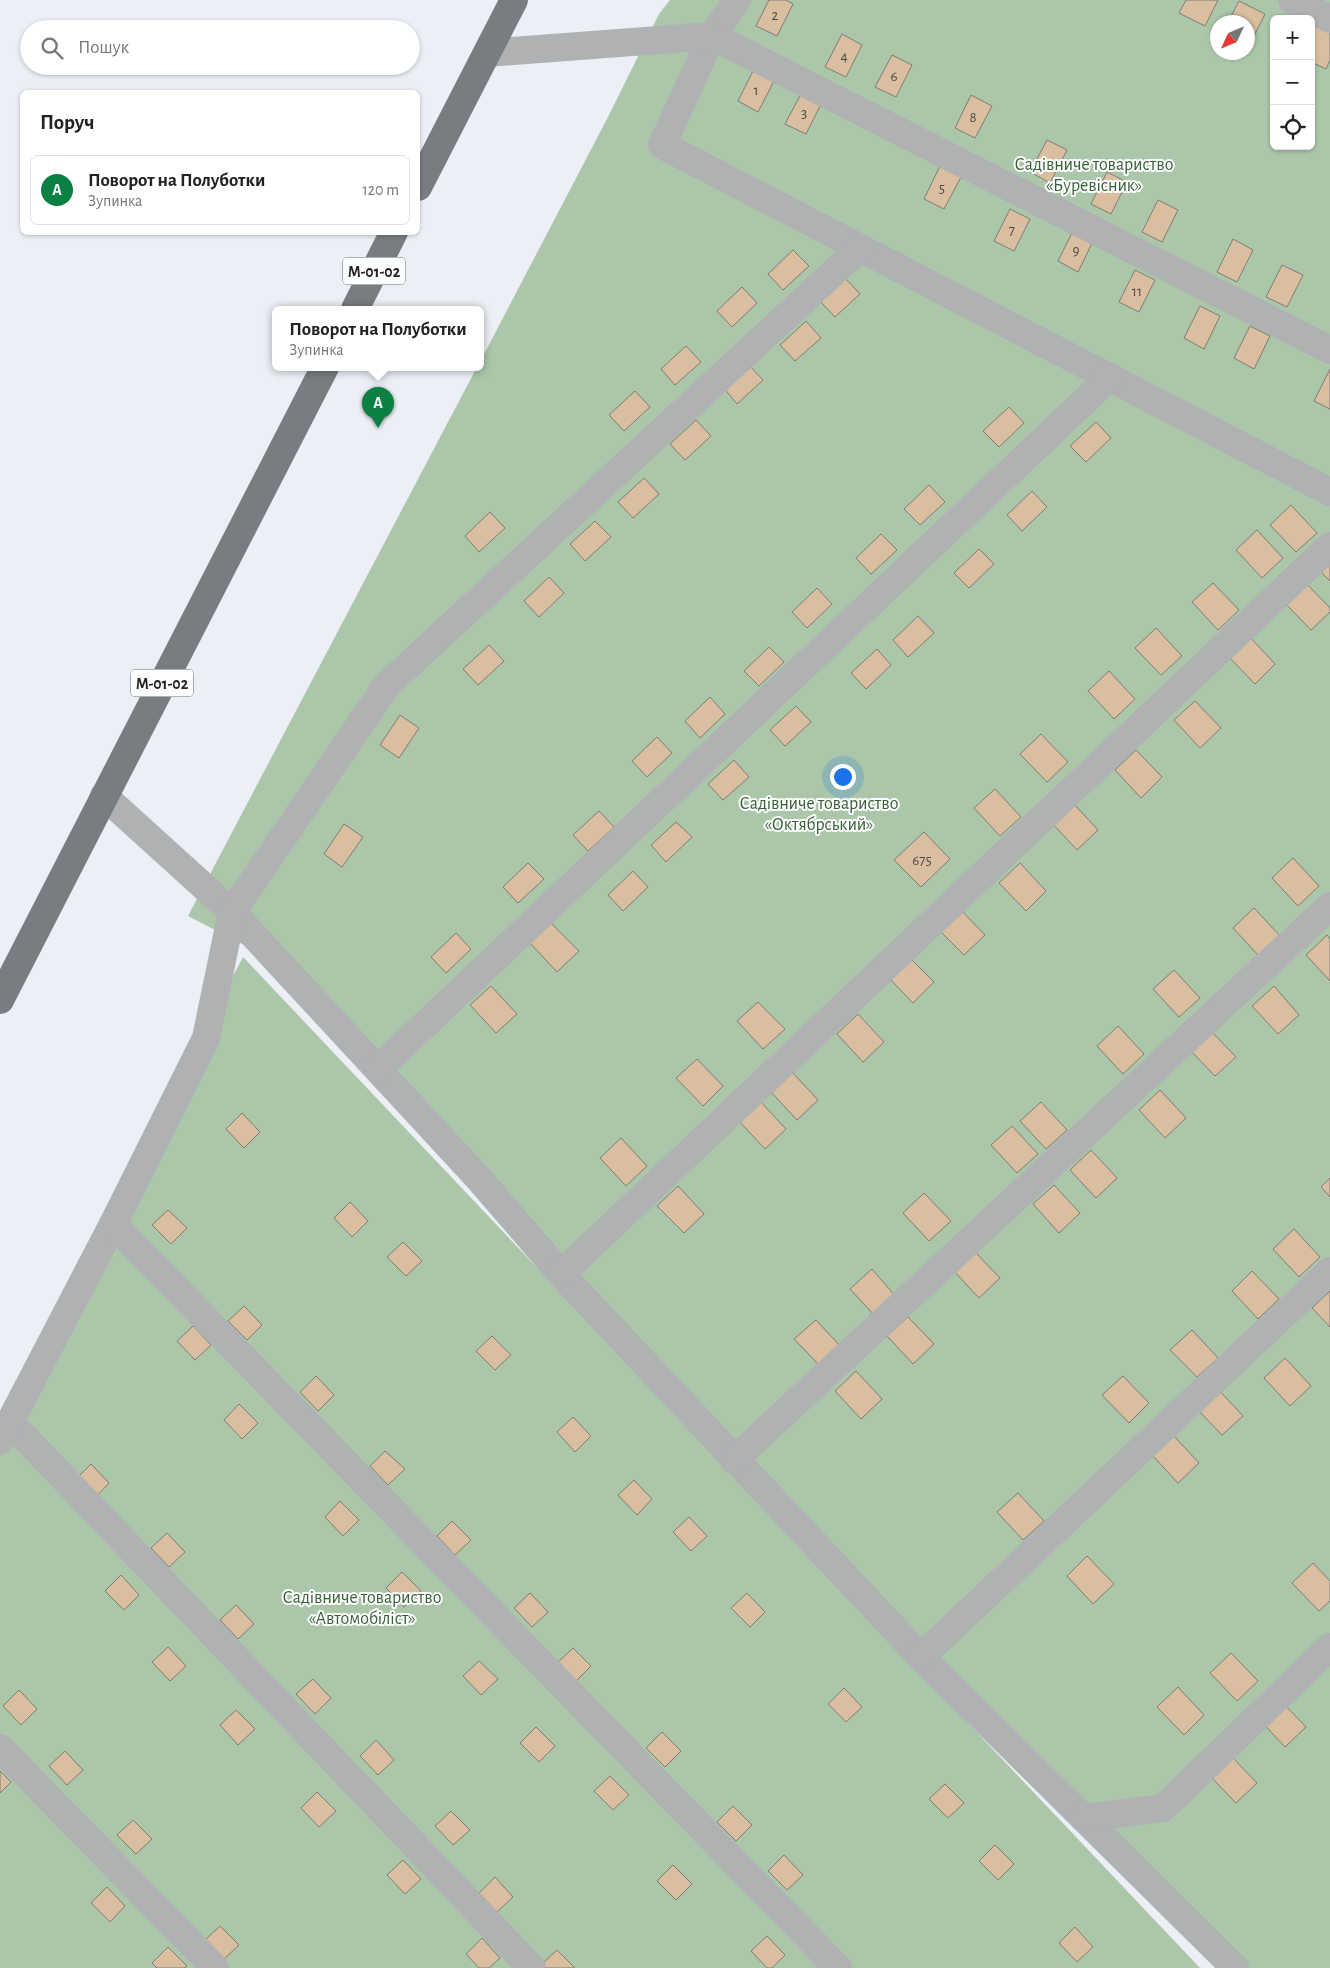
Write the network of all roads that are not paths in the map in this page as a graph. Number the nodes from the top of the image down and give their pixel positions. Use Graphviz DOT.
graph roads {
  1 [pos="514,0"];
  2 [pos="737,0"];
  3 [pos="1292,0"];
  4 [pos="1330,19"];
  5 [pos="712,36"];
  6 [pos="487,53"];
  7 [pos="420,183"];
  8 [pos="392,235"];
  9 [pos="860,248"];
  10 [pos="357,306"];
  11 [pos="1330,350"];
  12 [pos="323,371"];
  13 [pos="1110,377"];
  14 [pos="1330,492"];
  15 [pos="1330,546"];
  16 [pos="104,796"];
  17 [pos="1330,906"];
  18 [pos="232,912"];
  19 [pos="0,1000"];
  20 [pos="378,1069"];
  21 [pos="112,1224"];
  22 [pos="1330,1271"];
  23 [pos="561,1274"];
  24 [pos="5,1431"];
  25 [pos="734,1460"];
  26 [pos="1330,1647"];
  27 [pos="921,1657"];
  28 [pos="0,1748"];
  29 [pos="1084,1818"];
  30 [pos="215,1968"];
  31 [pos="532,1968"];
  32 [pos="838,1968"];
  33 [pos="1235,1968"];
  1 -- 6 [label="main road"];
  2 -- 5 [label="street"];
  3 -- 4 [label="street"];
  5 -- 6 [label="street"];
  5 -- 9 [label="street"];
  5 -- 11 [label="street"];
  6 -- 7 [label="main road"];
  8 -- 10 [label="main road, М-01-02"];
  9 -- 13 [label="street"];
  9 -- 18 [label="street"];
  12 -- 16 [label="main road, М-01-02"];
  13 -- 14 [label="street"];
  13 -- 20 [label="street"];
  15 -- 23 [label="street"];
  16 -- 18 [label="street"];
  16 -- 19 [label="main road, М-01-02"];
  17 -- 25 [label="street"];
  18 -- 20 [label="street"];
  18 -- 21 [label="street"];
  20 -- 23 [label="street"];
  21 -- 24 [label="street"];
  21 -- 32 [label="street"];
  22 -- 27 [label="street"];
  23 -- 25 [label="street"];
  24 -- 31 [label="street"];
  25 -- 27 [label="street"];
  26 -- 29 [label="street"];
  27 -- 29 [label="street"];
  28 -- 30 [label="street"];
  29 -- 33 [label="street"];
}
